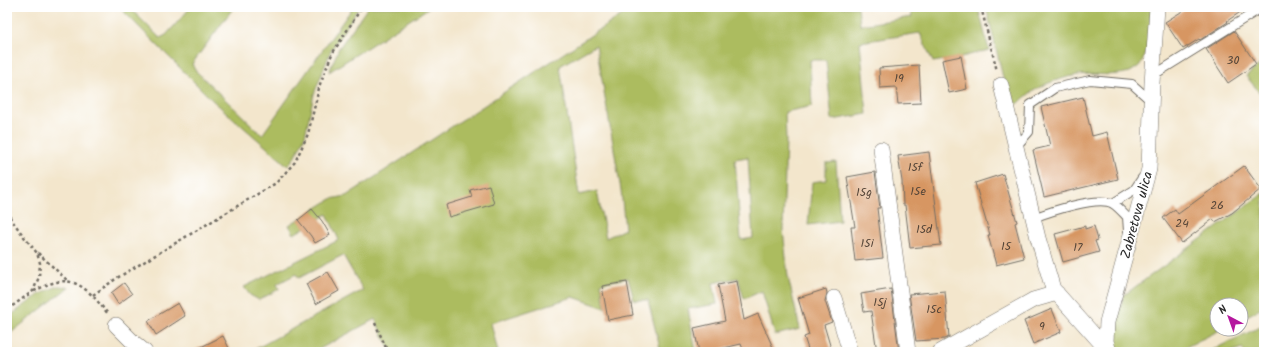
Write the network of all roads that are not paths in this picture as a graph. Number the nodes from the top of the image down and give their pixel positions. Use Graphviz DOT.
graph roads {
  1 [pos="1156,7"];
  2 [pos="1263,7"];
  3 [pos="1152,76"];
  4 [pos="1001,85"];
  5 [pos="1151,101"];
  6 [pos="1016,147"];
  7 [pos="881,149"];
  8 [pos="1149,169"];
  9 [pos="1113,203"];
  10 [pos="1033,218"];
  11 [pos="1128,245"];
  12 [pos="1057,294"];
  13 [pos="834,298"];
  14 [pos="116,325"];
  15 [pos="145,352"];
  16 [pos="850,352"];
  17 [pos="908,352"];
  18 [pos="940,352"];
  19 [pos="1109,352"];
  1 -- 3 [label="street, Zabretova ulica"];
  2 -- 3 [label="lane"];
  3 -- 5 [label="street, Zabretova ulica"];
  4 -- 6 [label="street"];
  5 -- 6 [label="lane"];
  5 -- 8 [label="street, Zabretova ulica"];
  6 -- 10 [label="street"];
  7 -- 17 [label="street"];
  8 -- 9 [label="lane"];
  8 -- 11 [label="street, Zabretova ulica"];
  9 -- 10 [label="lane"];
  9 -- 11 [label="lane"];
  10 -- 12 [label="street"];
  11 -- 19 [label="street, Zabretova ulica"];
  12 -- 18 [label="street"];
  12 -- 19 [label="street"];
  13 -- 16 [label="street"];
  14 -- 15 [label="street"];
}
